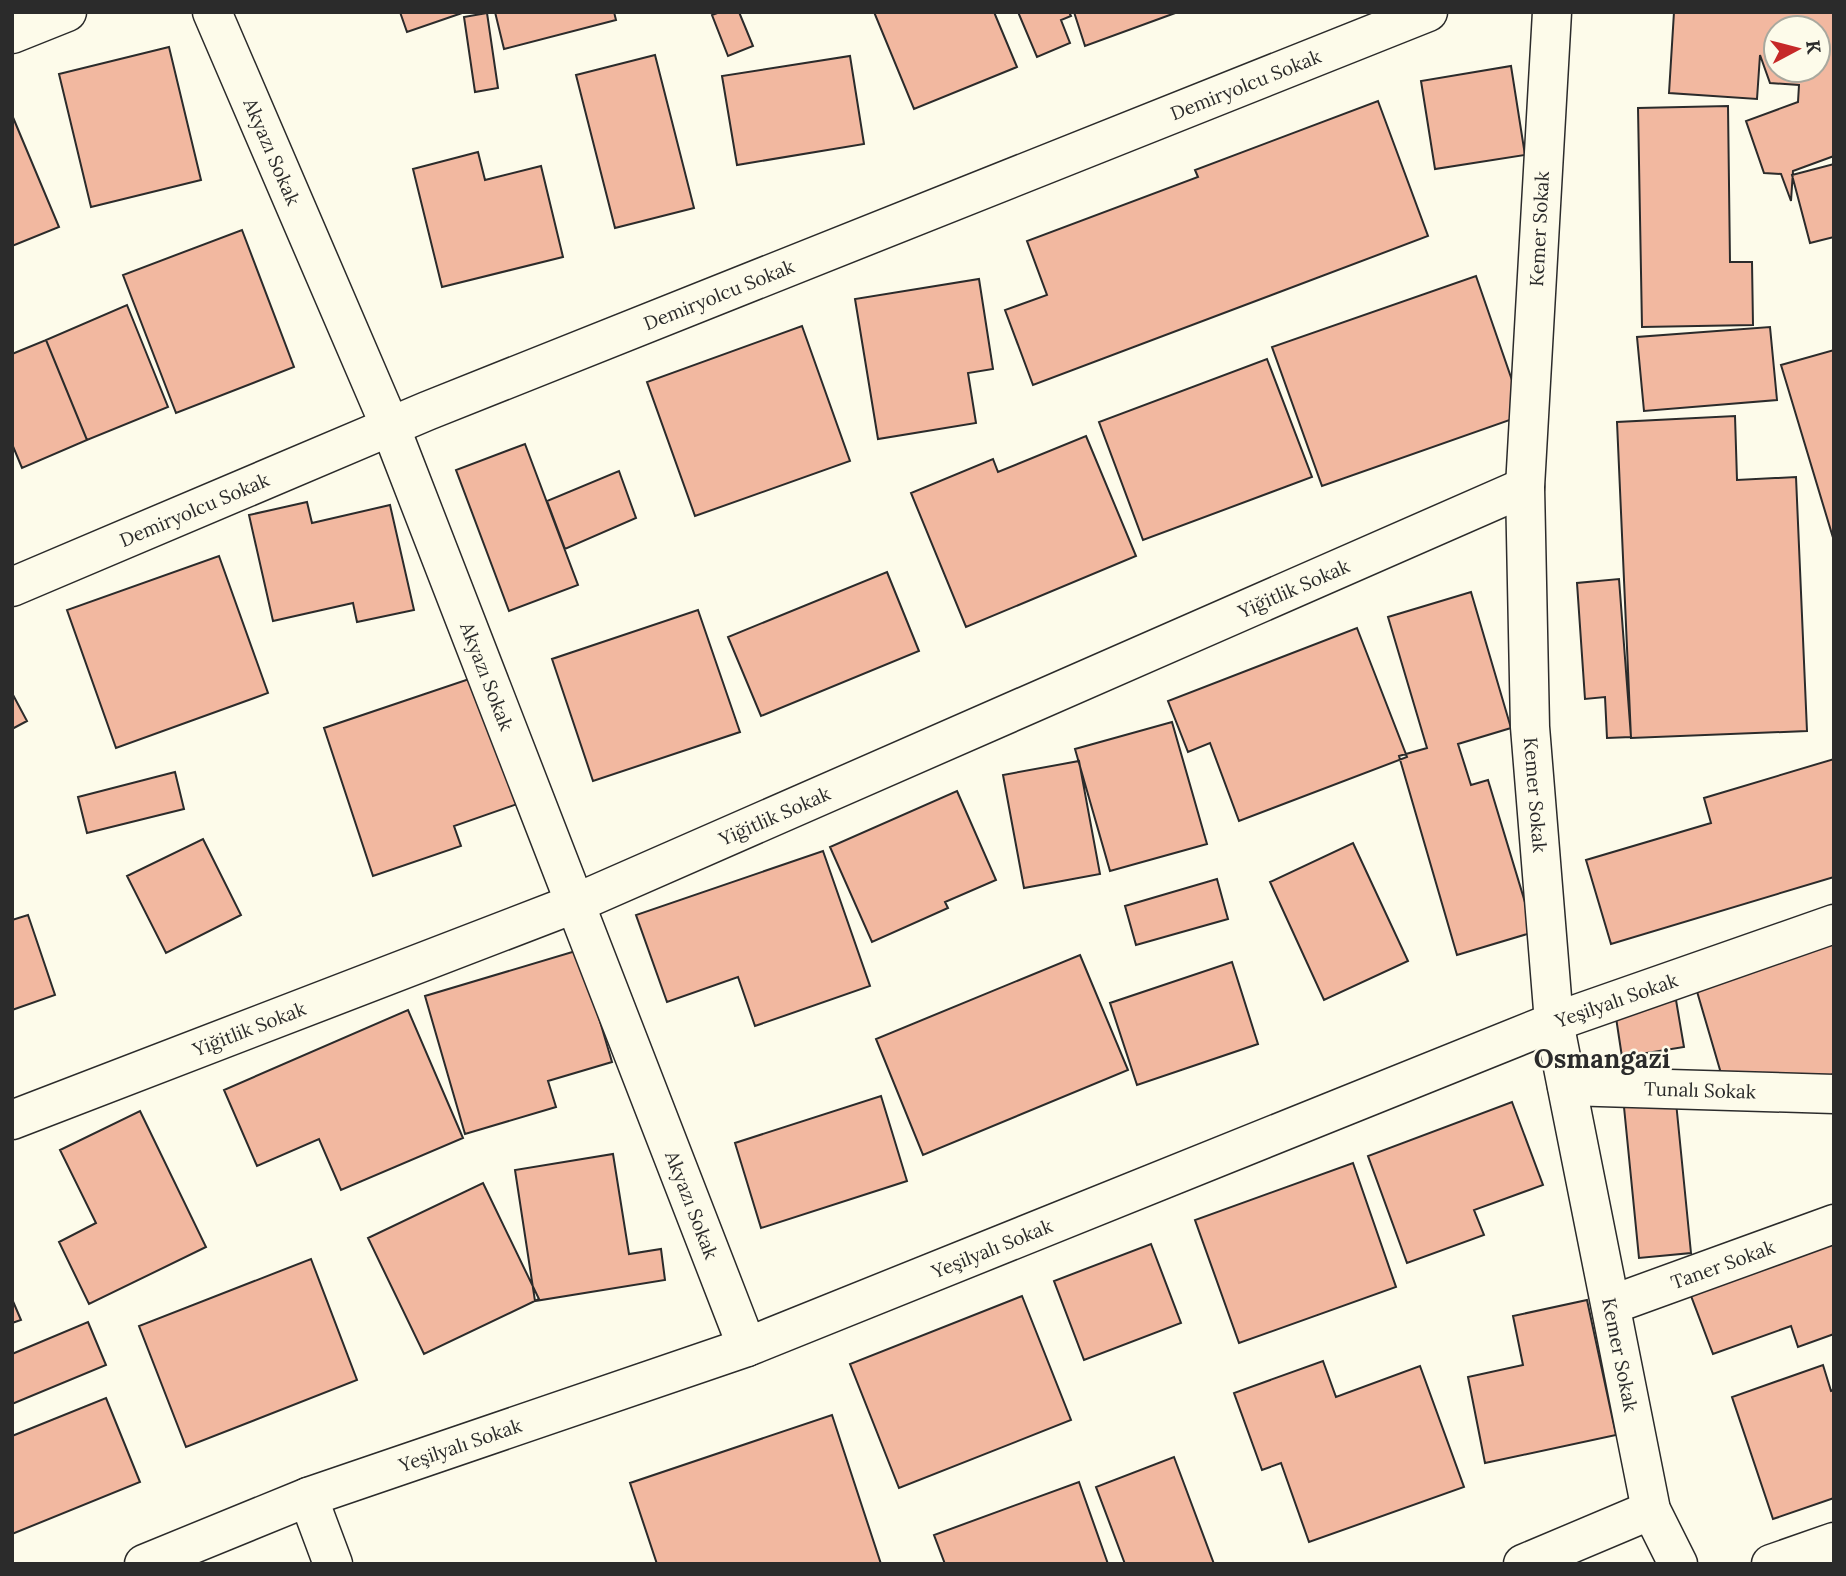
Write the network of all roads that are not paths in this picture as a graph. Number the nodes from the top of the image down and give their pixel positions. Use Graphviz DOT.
graph roads {
  1 [pos="66,12"];
  2 [pos="212,12"];
  3 [pos="1428,12"];
  4 [pos="1552,12"];
  5 [pos="12,34"];
  6 [pos="390,426"];
  7 [pos="1525,487"];
  8 [pos="12,587"];
  9 [pos="576,903"];
  10 [pos="1834,924"];
  11 [pos="1554,1022"];
  12 [pos="1567,1086"];
  13 [pos="1834,1094"];
  14 [pos="12,1120"];
  15 [pos="1834,1224"];
  16 [pos="1611,1305"];
  17 [pos="747,1347"];
  18 [pos="308,1497"];
  19 [pos="1651,1510"];
  20 [pos="1834,1542"];
  21 [pos="145,1564"];
  22 [pos="333,1564"];
  23 [pos="1523,1564"];
  24 [pos="1678,1564"];
  25 [pos="1771,1564"];
  1 -- 5 [label="street"];
  2 -- 6 [label="street, Akyazı Sokak"];
  3 -- 6 [label="street, Demiryolcu Sokak"];
  4 -- 7 [label="street, Kemer Sokak"];
  6 -- 8 [label="street, Demiryolcu Sokak"];
  6 -- 9 [label="street, Akyazı Sokak"];
  7 -- 9 [label="street, Yiğitlik Sokak"];
  7 -- 11 [label="street, Kemer Sokak"];
  9 -- 14 [label="street, Yiğitlik Sokak"];
  9 -- 17 [label="street, Akyazı Sokak"];
  10 -- 11 [label="street, Yeşilyalı Sokak"];
  11 -- 12 [label="street, Kemer Sokak"];
  11 -- 17 [label="street, Yeşilyalı Sokak"];
  12 -- 13 [label="street, Tunalı Sokak"];
  12 -- 16 [label="street, Kemer Sokak"];
  15 -- 16 [label="street, Taner Sokak"];
  16 -- 19 [label="street, Kemer Sokak"];
  17 -- 18 [label="street, Yeşilyalı Sokak"];
  18 -- 21 [label="street, Yeşilyalı Sokak"];
  18 -- 22 [label="street"];
  19 -- 23 [label="street"];
  19 -- 24 [label="street, Kemer Sokak"];
  20 -- 25 [label="street"];
}
